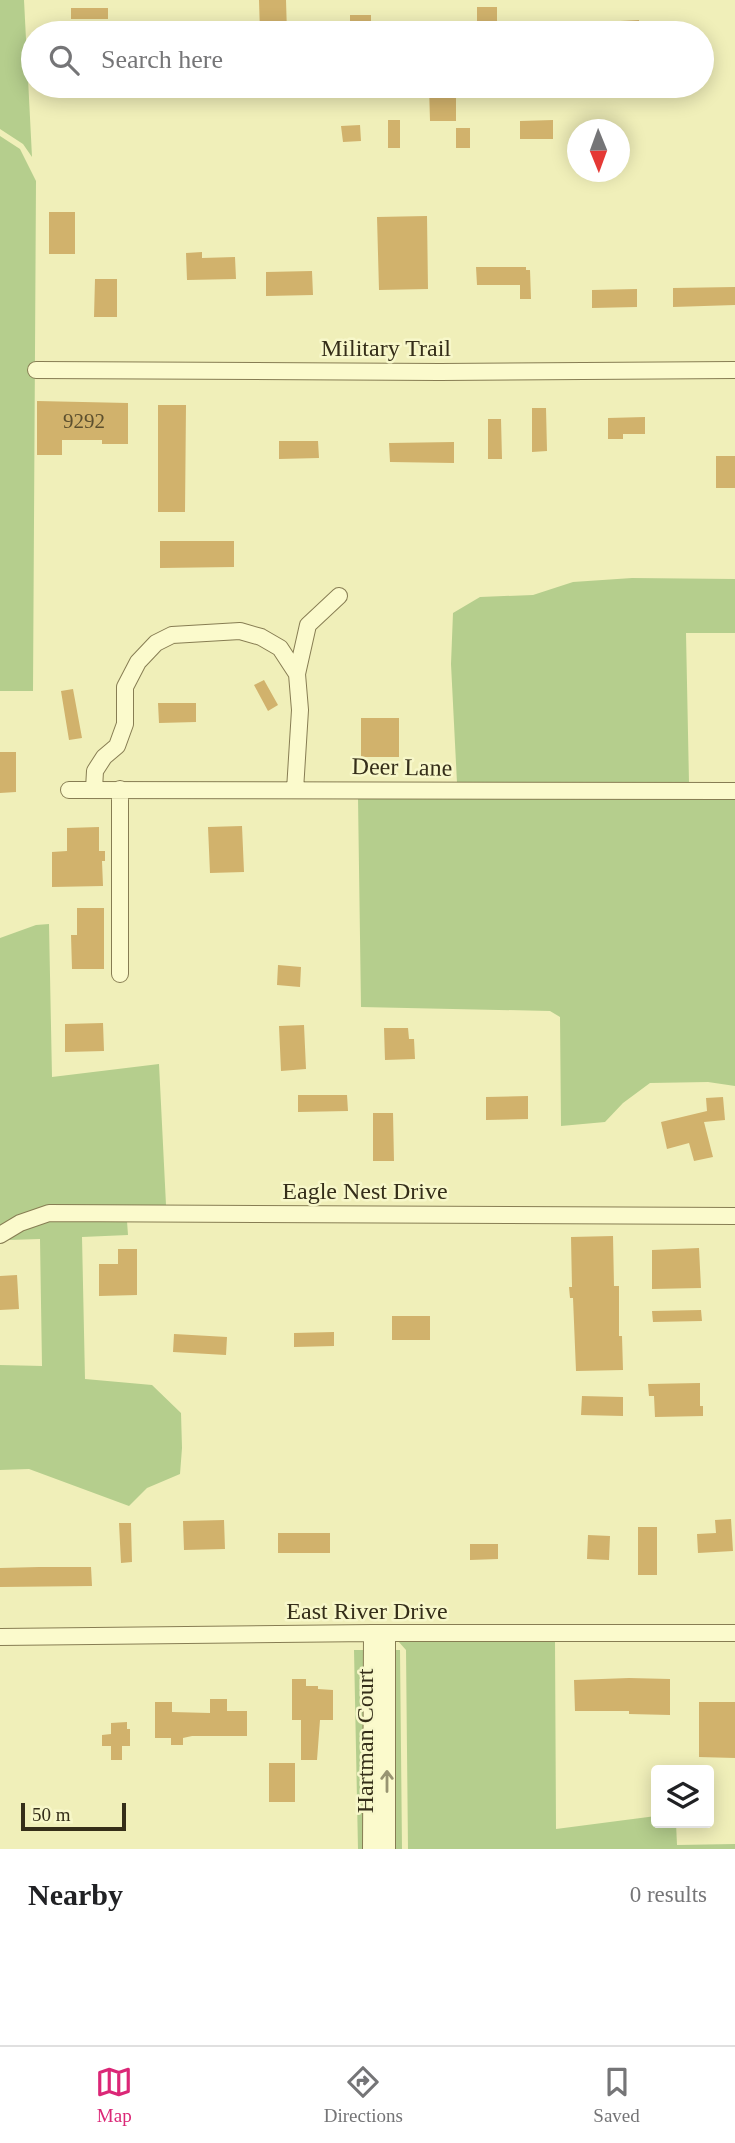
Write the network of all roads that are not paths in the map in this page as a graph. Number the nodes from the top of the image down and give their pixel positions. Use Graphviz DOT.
graph roads {
  1 [pos="36,370"];
  2 [pos="735,370"];
  3 [pos="339,596"];
  4 [pos="297,674"];
  5 [pos="94,789"];
  6 [pos="120,789"];
  7 [pos="69,790"];
  8 [pos="295,790"];
  9 [pos="735,791"];
  10 [pos="120,974"];
  11 [pos="735,1216"];
  12 [pos="0,1235"];
  13 [pos="379,1633"];
  14 [pos="735,1633"];
  15 [pos="0,1637"];
  16 [pos="370,1849"];
  17 [pos="387,1849"];
  1 -- 2 [label="street, Military Trail"];
  3 -- 4 [label="street"];
  4 -- 5 [label="street"];
  4 -- 8 [label="street"];
  5 -- 6 [label="street, Deer Lane"];
  5 -- 7 [label="street, Deer Lane"];
  6 -- 8 [label="street, Deer Lane"];
  6 -- 10 [label="street"];
  8 -- 9 [label="street, Deer Lane"];
  11 -- 12 [label="street, Eagle Nest Drive"];
  13 -- 14 [label="street, East River Drive"];
  13 -- 15 [label="street, East River Drive"];
  13 -- 16 [label="street, Hartman Court"];
  17 -- 13 [label="street, Hartman Court, one-way"];
}
